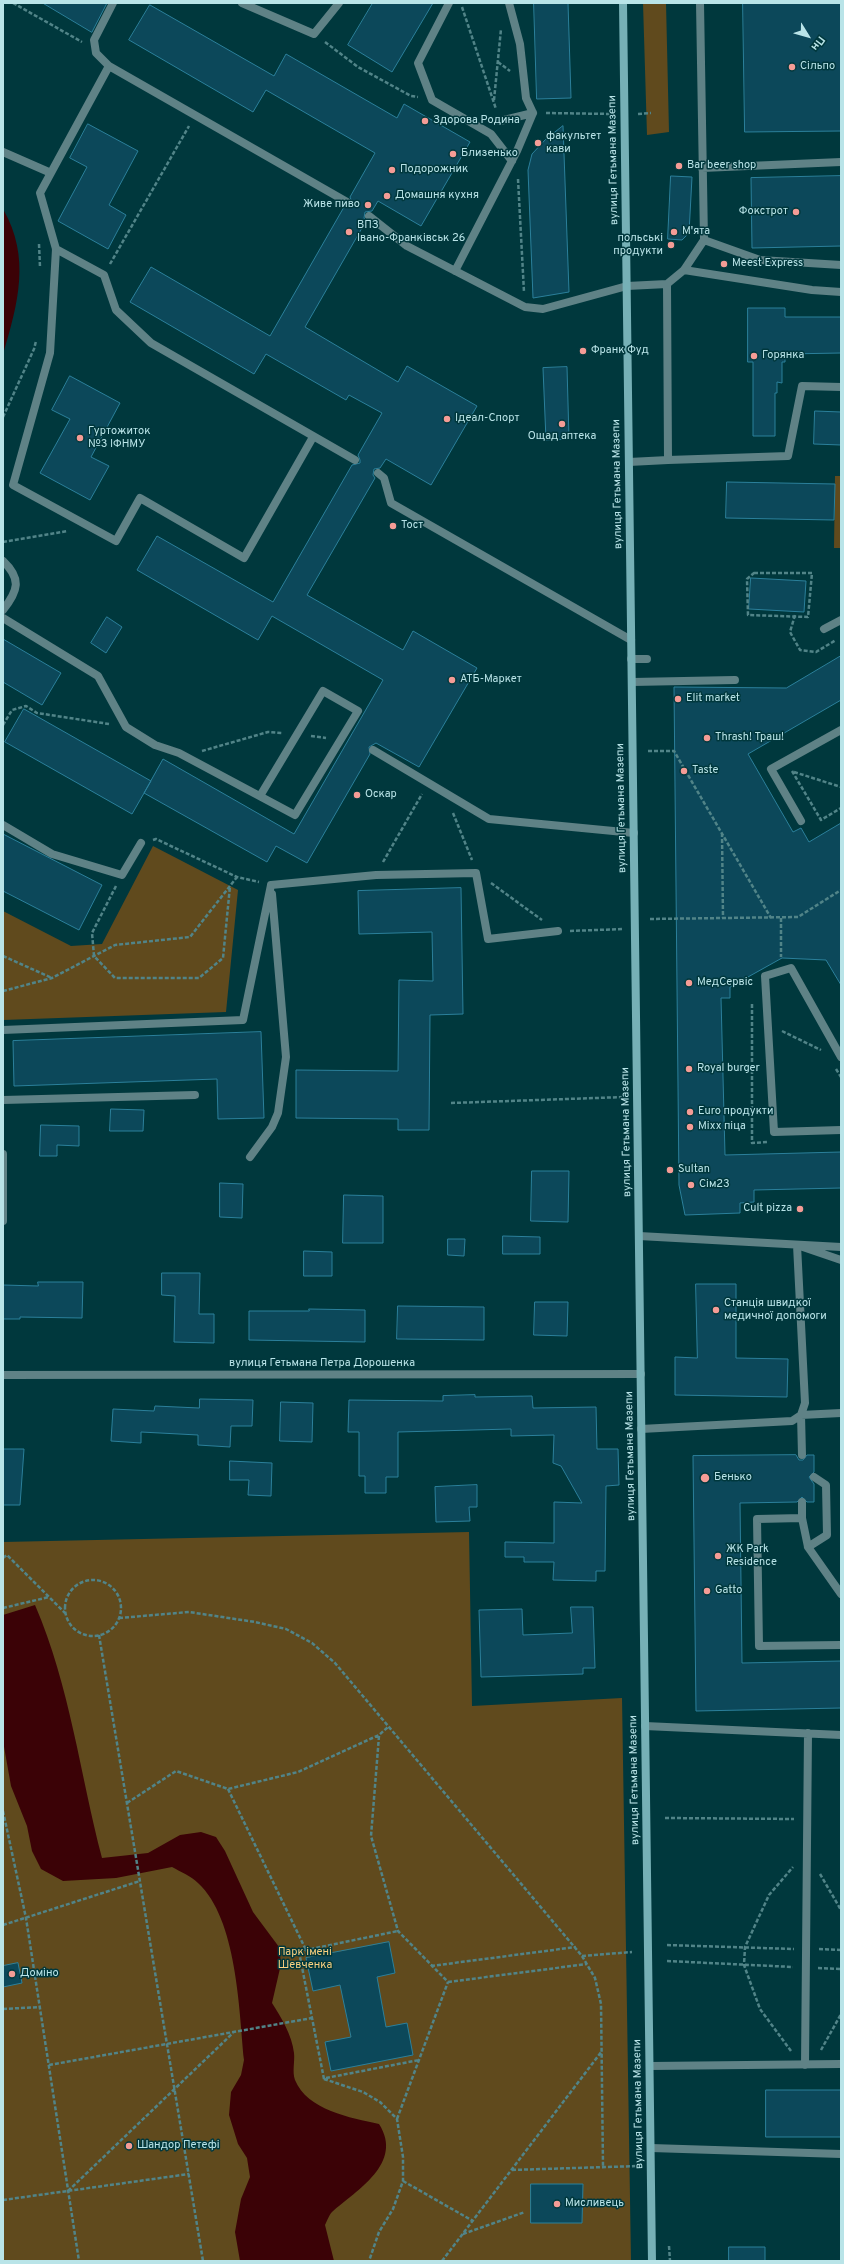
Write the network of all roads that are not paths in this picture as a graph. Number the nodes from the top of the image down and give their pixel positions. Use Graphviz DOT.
graph roads {
  1 [pos="113,3"];
  2 [pos="242,3"];
  3 [pos="339,3"];
  4 [pos="449,3"];
  5 [pos="509,3"];
  6 [pos="623,3"];
  7 [pos="700,3"];
  8 [pos="109,66"];
  9 [pos="533,113"];
  10 [pos="500,121"];
  11 [pos="3,152"];
  12 [pos="512,161"];
  13 [pos="841,162"];
  14 [pos="702,168"];
  15 [pos="51,173"];
  16 [pos="347,202"];
  17 [pos="369,216"];
  18 [pos="704,240"];
  19 [pos="56,249"];
  20 [pos="841,264"];
  21 [pos="684,270"];
  22 [pos="456,271"];
  23 [pos="667,284"];
  24 [pos="627,286"];
  25 [pos="841,292"];
  26 [pos="841,387"];
  27 [pos="313,437"];
  28 [pos="355,460"];
  29 [pos="668,460"];
  30 [pos="629,462"];
  31 [pos="378,473"];
  32 [pos="3,562"];
  33 [pos="3,610"];
  34 [pos="3,618"];
  35 [pos="841,620"];
  36 [pos="824,629"];
  37 [pos="631,640"];
  38 [pos="632,659"];
  39 [pos="647,659"];
  40 [pos="735,680"];
  41 [pos="632,682"];
  42 [pos="841,730"];
  43 [pos="372,750"];
  44 [pos="260,796"];
  45 [pos="801,821"];
  46 [pos="3,825"];
  47 [pos="634,833"];
  48 [pos="141,843"];
  49 [pos="271,885"];
  50 [pos="558,931"];
  51 [pos="3,1030"];
  52 [pos="841,1057"];
  53 [pos="195,1094"];
  54 [pos="3,1100"];
  55 [pos="841,1130"];
  56 [pos="3,1154"];
  57 [pos="250,1157"];
  58 [pos="3,1221"];
  59 [pos="639,1236"];
  60 [pos="797,1245"];
  61 [pos="841,1247"];
  62 [pos="841,1260"];
  63 [pos="641,1374"];
  64 [pos="3,1375"];
  65 [pos="801,1415"];
  66 [pos="840,1415"];
  67 [pos="641,1429"];
  68 [pos="802,1455"];
  69 [pos="814,1478"];
  70 [pos="802,1502"];
  71 [pos="802,1518"];
  72 [pos="808,1547"];
  73 [pos="841,1594"];
  74 [pos="841,1645"];
  75 [pos="645,1726"];
  76 [pos="808,1733"];
  77 [pos="841,1735"];
  78 [pos="841,2064"];
  79 [pos="806,2065"];
  80 [pos="650,2066"];
  81 [pos="651,2148"];
  82 [pos="841,2154"];
  83 [pos="652,2261"];
  1 -- 8 [label="street"];
  2 -- 3 [label="street"];
  4 -- 12 [label="street"];
  5 -- 9 [label="street"];
  6 -- 24 [label="main road, вулиця Гетьмана Мазепи"];
  7 -- 14 [label="street"];
  8 -- 15 [label="street"];
  8 -- 16 [label="street"];
  9 -- 10 [label="street"];
  9 -- 12 [label="street"];
  11 -- 15 [label="street"];
  12 -- 22 [label="street"];
  13 -- 14 [label="street"];
  14 -- 18 [label="street"];
  15 -- 19 [label="street"];
  17 -- 22 [label="street"];
  18 -- 20 [label="street"];
  18 -- 21 [label="street"];
  19 -- 27 [label="street"];
  19 -- 27 [label="street"];
  21 -- 23 [label="street"];
  21 -- 25 [label="street"];
  22 -- 24 [label="street"];
  23 -- 24 [label="street"];
  23 -- 29 [label="street"];
  24 -- 30 [label="main road, вулиця Гетьмана Мазепи"];
  26 -- 29 [label="street"];
  27 -- 28 [label="street"];
  29 -- 30 [label="street"];
  30 -- 37 [label="main road, вулиця Гетьмана Мазепи"];
  31 -- 37 [label="street"];
  32 -- 33 [label="street"];
  34 -- 44 [label="street"];
  35 -- 36 [label="street"];
  37 -- 38 [label="main road, вулиця Гетьмана Мазепи"];
  38 -- 39 [label="street"];
  38 -- 41 [label="main road, вулиця Гетьмана Мазепи"];
  40 -- 41 [label="street"];
  41 -- 47 [label="main road, вулиця Гетьмана Мазепи"];
  42 -- 45 [label="street"];
  43 -- 47 [label="street"];
  44 -- 44 [label="street"];
  46 -- 48 [label="street"];
  47 -- 59 [label="main road, вулиця Гетьмана Мазепи"];
  49 -- 50 [label="street"];
  49 -- 51 [label="street"];
  49 -- 57 [label="street"];
  52 -- 55 [label="street"];
  53 -- 54 [label="street"];
  56 -- 58 [label="street"];
  59 -- 60 [label="street"];
  59 -- 63 [label="main road, вулиця Гетьмана Мазепи"];
  60 -- 61 [label="street"];
  60 -- 62 [label="street"];
  60 -- 65 [label="street"];
  63 -- 64 [label="street, вулиця Гетьмана Петра Дорошенка"];
  63 -- 67 [label="main road, вулиця Гетьмана Мазепи"];
  65 -- 66 [label="street"];
  65 -- 67 [label="street"];
  65 -- 68 [label="street"];
  67 -- 75 [label="main road, вулиця Гетьмана Мазепи"];
  69 -- 72 [label="street"];
  70 -- 71 [label="street"];
  71 -- 72 [label="street"];
  71 -- 74 [label="street"];
  72 -- 73 [label="street"];
  75 -- 76 [label="street"];
  75 -- 80 [label="main road, вулиця Гетьмана Мазепи"];
  76 -- 77 [label="street"];
  76 -- 79 [label="street"];
  78 -- 79 [label="street"];
  79 -- 80 [label="street"];
  80 -- 81 [label="main road, вулиця Гетьмана Мазепи"];
  81 -- 82 [label="street"];
  81 -- 83 [label="main road, вулиця Гетьмана Мазепи"];
}
